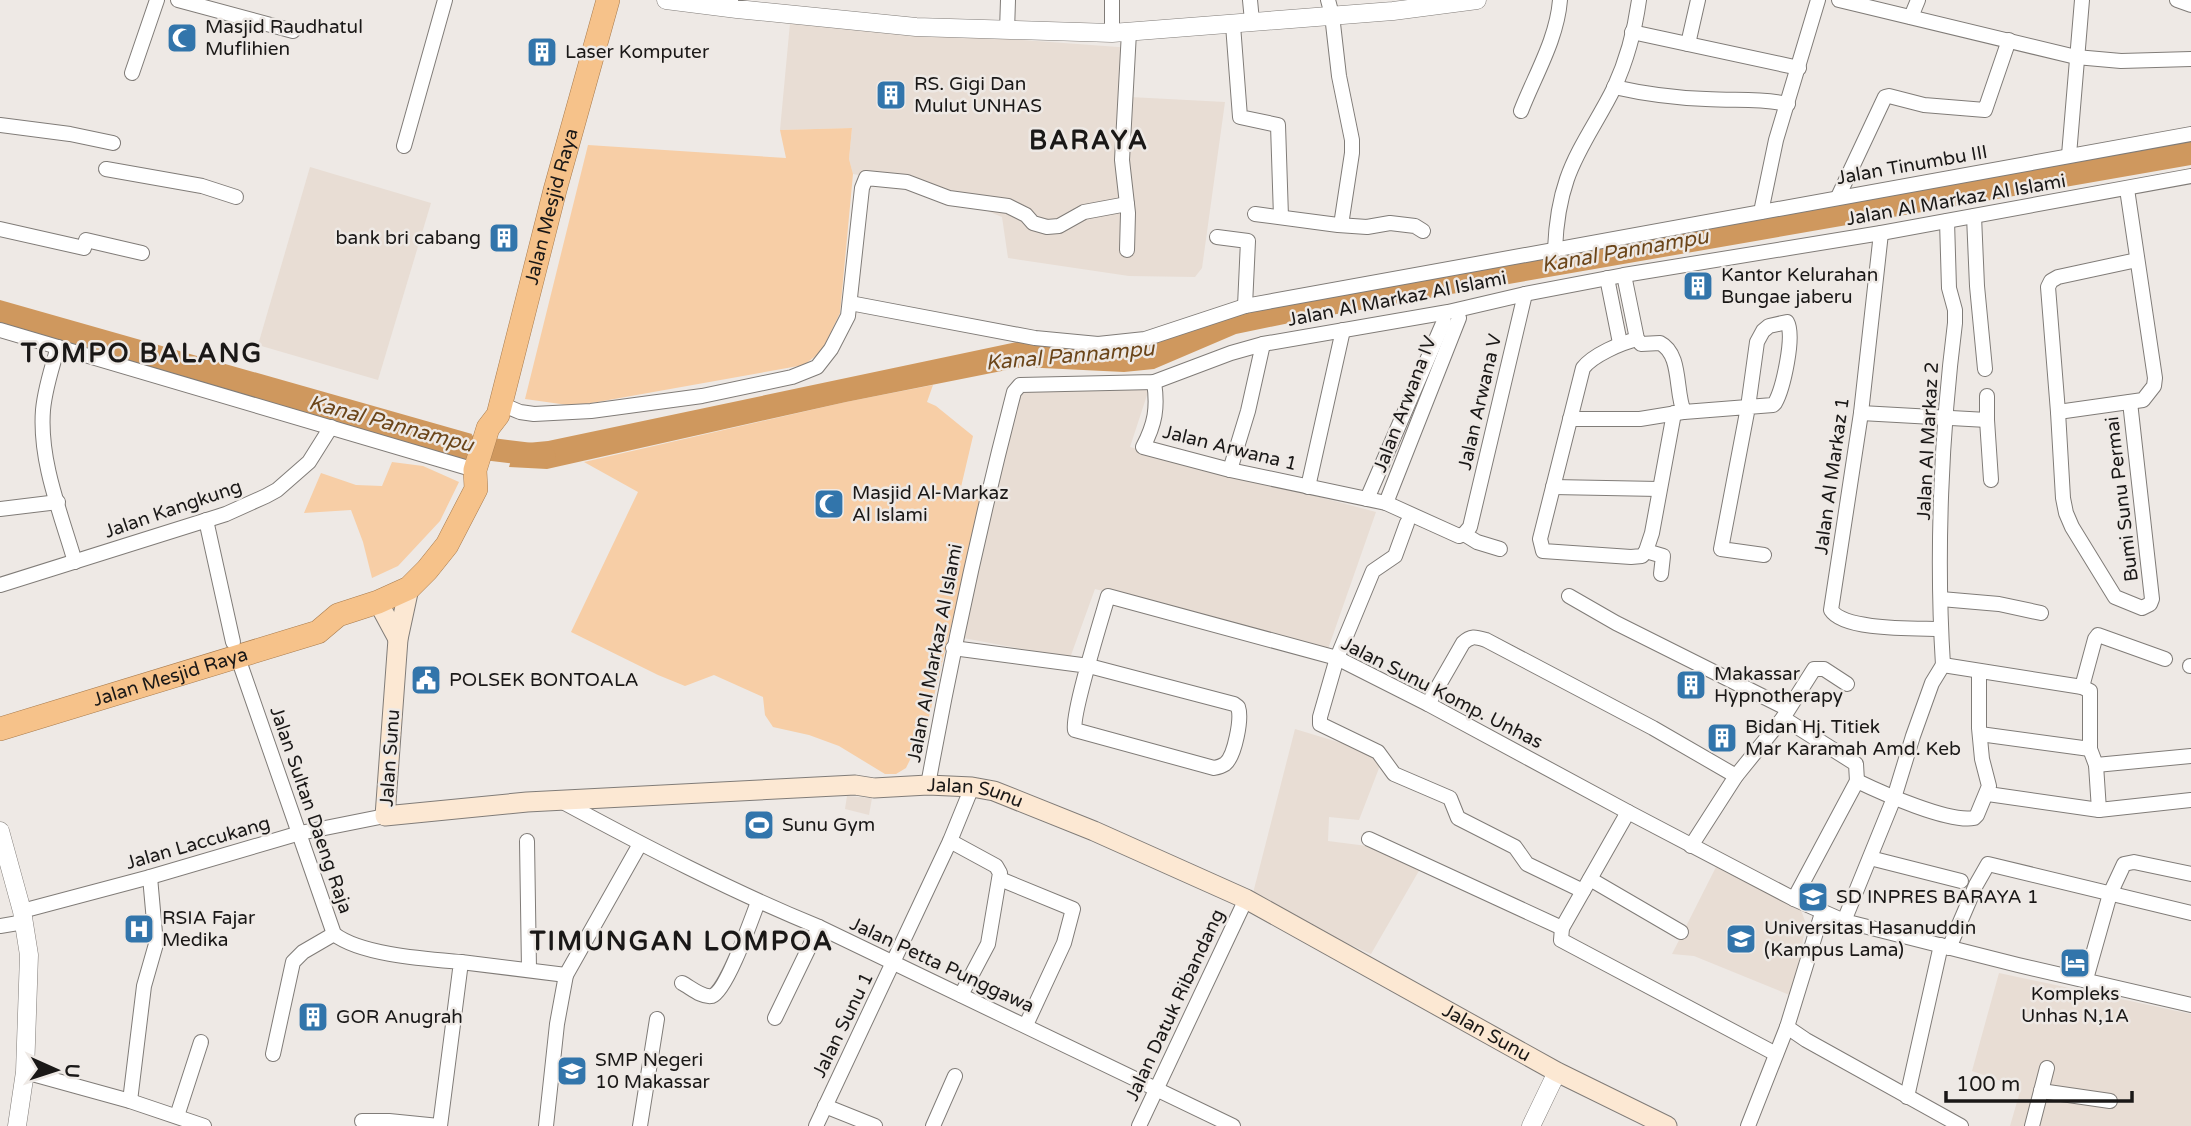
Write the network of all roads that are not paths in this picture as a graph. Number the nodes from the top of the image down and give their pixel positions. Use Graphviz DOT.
graph roads {
  1 [pos="157,0"];
  2 [pos="178,0"];
  3 [pos="445,0"];
  4 [pos="608,0"];
  5 [pos="666,0"];
  6 [pos="1008,0"];
  7 [pos="1112,0"];
  8 [pos="1250,0"];
  9 [pos="1477,0"];
  10 [pos="1560,0"];
  11 [pos="1639,0"];
  12 [pos="1698,0"];
  13 [pos="1818,0"];
  14 [pos="1839,0"];
  15 [pos="1918,0"];
  16 [pos="2082,0"];
  17 [pos="2177,0"];
  18 [pos="2191,5"];
  19 [pos="1392,6"];
  20 [pos="1330,7"];
  21 [pos="1911,17"];
  22 [pos="1252,21"];
  23 [pos="1233,25"];
  24 [pos="293,31"];
  25 [pos="1007,31"];
  26 [pos="1120,32"];
  27 [pos="1632,32"];
  28 [pos="2009,40"];
  29 [pos="1688,44"];
  30 [pos="2076,57"];
  31 [pos="2191,59"];
  32 [pos="1799,68"];
  33 [pos="132,73"];
  34 [pos="1614,88"];
  35 [pos="1788,104"];
  36 [pos="1521,111"];
  37 [pos="0,125"];
  38 [pos="2191,134"];
  39 [pos="113,143"];
  40 [pos="404,146"];
  41 [pos="2069,155"];
  42 [pos="106,170"];
  43 [pos="2191,176"];
  44 [pos="2127,189"];
  45 [pos="236,197"];
  46 [pos="1838,197"];
  47 [pos="1128,204"];
  48 [pos="1761,212"];
  49 [pos="1255,214"];
  50 [pos="1974,216"];
  51 [pos="1281,217"];
  52 [pos="1947,221"];
  53 [pos="1341,225"];
  54 [pos="0,229"];
  55 [pos="1423,231"];
  56 [pos="1881,233"];
  57 [pos="1217,237"];
  58 [pos="1555,248"];
  59 [pos="1127,250"];
  60 [pos="142,254"];
  61 [pos="2137,260"];
  62 [pos="1624,275"];
  63 [pos="1607,278"];
  64 [pos="1525,294"];
  65 [pos="850,303"];
  66 [pos="1245,306"];
  67 [pos="1459,318"];
  68 [pos="1444,321"];
  69 [pos="0,330"];
  70 [pos="1343,330"];
  71 [pos="1637,339"];
  72 [pos="1620,343"];
  73 [pos="1263,344"];
  74 [pos="58,346"];
  75 [pos="1985,369"];
  76 [pos="1154,382"];
  77 [pos="1987,396"];
  78 [pos="2130,402"];
  79 [pos="1748,407"];
  80 [pos="499,409"];
  81 [pos="1861,412"];
  82 [pos="2059,412"];
  83 [pos="1679,413"];
  84 [pos="1945,418"];
  85 [pos="1570,419"];
  86 [pos="1987,420"];
  87 [pos="331,427"];
  88 [pos="484,460"];
  89 [pos="1230,470"];
  90 [pos="1991,480"];
  91 [pos="1308,487"];
  92 [pos="1553,487"];
  93 [pos="1659,489"];
  94 [pos="1367,499"];
  95 [pos="58,502"];
  96 [pos="1387,503"];
  97 [pos="0,509"];
  98 [pos="205,520"];
  99 [pos="1407,523"];
  100 [pos="1464,534"];
  101 [pos="1500,549"];
  102 [pos="1646,551"];
  103 [pos="1764,555"];
  104 [pos="75,562"];
  105 [pos="1661,574"];
  106 [pos="0,585"];
  107 [pos="409,588"];
  108 [pos="1569,596"];
  109 [pos="1941,599"];
  110 [pos="378,602"];
  111 [pos="2041,613"];
  112 [pos="1941,629"];
  113 [pos="398,639"];
  114 [pos="953,648"];
  115 [pos="235,649"];
  116 [pos="1336,658"];
  117 [pos="2165,659"];
  118 [pos="1943,665"];
  119 [pos="1089,666"];
  120 [pos="1979,671"];
  121 [pos="1847,684"];
  122 [pos="2082,687"];
  123 [pos="1428,704"];
  124 [pos="1786,713"];
  125 [pos="7,720"];
  126 [pos="1980,734"];
  127 [pos="2090,749"];
  128 [pos="2191,756"];
  129 [pos="2096,765"];
  130 [pos="1736,776"];
  131 [pos="1857,781"];
  132 [pos="928,785"];
  133 [pos="972,787"];
  134 [pos="1987,794"];
  135 [pos="1894,799"];
  136 [pos="2191,800"];
  137 [pos="560,801"];
  138 [pos="2099,810"];
  139 [pos="1628,812"];
  140 [pos="385,816"];
  141 [pos="0,831"];
  142 [pos="300,833"];
  143 [pos="1369,839"];
  144 [pos="527,841"];
  145 [pos="950,841"];
  146 [pos="640,844"];
  147 [pos="1691,846"];
  148 [pos="1870,858"];
  149 [pos="2191,874"];
  150 [pos="150,877"];
  151 [pos="1000,879"];
  152 [pos="1961,881"];
  153 [pos="1587,885"];
  154 [pos="2110,894"];
  155 [pos="1794,899"];
  156 [pos="1246,900"];
  157 [pos="758,902"];
  158 [pos="1822,913"];
  159 [pos="2191,913"];
  160 [pos="23,917"];
  161 [pos="1844,921"];
  162 [pos="0,926"];
  163 [pos="819,928"];
  164 [pos="1681,932"];
  165 [pos="334,933"];
  166 [pos="1561,934"];
  167 [pos="1945,946"];
  168 [pos="461,962"];
  169 [pos="894,963"];
  170 [pos="529,970"];
  171 [pos="566,975"];
  172 [pos="2086,979"];
  173 [pos="682,983"];
  174 [pos="961,995"];
  175 [pos="2191,1005"];
  176 [pos="775,1018"];
  177 [pos="657,1019"];
  178 [pos="1026,1025"];
  179 [pos="1787,1027"];
  180 [pos="201,1042"];
  181 [pos="273,1054"];
  182 [pos="1776,1054"];
  183 [pos="2047,1068"];
  184 [pos="24,1072"];
  185 [pos="1557,1072"];
  186 [pos="955,1076"];
  187 [pos="1158,1089"];
  188 [pos="2040,1091"];
  189 [pos="1907,1097"];
  190 [pos="130,1101"];
  191 [pos="2110,1101"];
  192 [pos="825,1106"];
  193 [pos="177,1116"];
  194 [pos="362,1121"];
  195 [pos="17,1126"];
  196 [pos="204,1126"];
  197 [pos="440,1126"];
  198 [pos="546,1126"];
  199 [pos="640,1126"];
  200 [pos="816,1126"];
  201 [pos="875,1126"];
  202 [pos="933,1126"];
  203 [pos="1139,1126"];
  204 [pos="1233,1126"];
  205 [pos="1531,1126"];
  206 [pos="1667,1126"];
  207 [pos="1748,1126"];
  208 [pos="1961,1126"];
  209 [pos="2032,1126"];
  1 -- 33 [label="street"];
  2 -- 24 [label="street"];
  3 -- 40 [label="street"];
  4 -- 80 [label="highway, Jalan Mesjid Raya"];
  5 -- 25 [label="street"];
  6 -- 25 [label="street"];
  7 -- 26 [label="street"];
  8 -- 22 [label="street"];
  9 -- 19 [label="street"];
  10 -- 36 [label="street"];
  11 -- 27 [label="street"];
  12 -- 29 [label="street"];
  13 -- 32 [label="street"];
  14 -- 21 [label="street"];
  15 -- 21 [label="street"];
  16 -- 30 [label="street"];
  17 -- 18 [label="street"];
  19 -- 20 [label="street"];
  20 -- 22 [label="street"];
  20 -- 53 [label="street"];
  21 -- 28 [label="street"];
  22 -- 23 [label="street"];
  23 -- 26 [label="street"];
  23 -- 51 [label="street"];
  25 -- 26 [label="street"];
  26 -- 47 [label="street"];
  27 -- 29 [label="street"];
  27 -- 34 [label="street"];
  28 -- 30 [label="street"];
  28 -- 46 [label="street"];
  29 -- 32 [label="street"];
  30 -- 31 [label="street"];
  30 -- 41 [label="street"];
  32 -- 35 [label="street"];
  34 -- 35 [label="street"];
  34 -- 58 [label="street"];
  35 -- 48 [label="street"];
  37 -- 39 [label="street"];
  38 -- 41 [label="street, Jalan Tinumbu III"];
  41 -- 46 [label="street, Jalan Tinumbu III"];
  42 -- 45 [label="street"];
  43 -- 44 [label="street, Jalan Al Markaz Al Islami"];
  44 -- 50 [label="street, Jalan Al Markaz Al Islami"];
  44 -- 61 [label="street, Bumi Sunu Permai"];
  46 -- 48 [label="street, Jalan Tinumbu III"];
  47 -- 59 [label="street"];
  47 -- 65 [label="street"];
  48 -- 58 [label="street, Jalan Tinumbu III"];
  49 -- 51 [label="street"];
  50 -- 52 [label="street, Jalan Al Markaz Al Islami"];
  50 -- 75 [label="street"];
  51 -- 53 [label="street"];
  52 -- 56 [label="street, Jalan Al Markaz Al Islami"];
  52 -- 84 [label="street, Jalan Al Markaz 2"];
  53 -- 55 [label="street"];
  54 -- 60 [label="street"];
  56 -- 62 [label="street, Jalan Al Markaz Al Islami"];
  56 -- 81 [label="street, Jalan Al Markaz 1"];
  57 -- 66 [label="street"];
  58 -- 66 [label="street, Jalan Tinumbu III"];
  61 -- 78 [label="street, Bumi Sunu Permai"];
  61 -- 82 [label="street, Bumi Sunu Permai"];
  62 -- 63 [label="street, Jalan Al Markaz Al Islami"];
  62 -- 71 [label="street"];
  63 -- 64 [label="street, Jalan Al Markaz Al Islami"];
  63 -- 72 [label="street"];
  64 -- 70 [label="street, Jalan Al Markaz Al Islami"];
  64 -- 100 [label="street, Jalan Arwana V"];
  65 -- 66 [label="street, Jalan Tinumbu III"];
  65 -- 80 [label="street"];
  67 -- 96 [label="street, Jalan Arwana IV"];
  68 -- 94 [label="street"];
  69 -- 74 [label="street"];
  70 -- 73 [label="street, Jalan Al Markaz Al Islami"];
  70 -- 91 [label="street"];
  71 -- 72 [label="street"];
  71 -- 83 [label="street"];
  72 -- 85 [label="street"];
  73 -- 76 [label="street, Jalan Al Markaz Al Islami"];
  73 -- 89 [label="street"];
  74 -- 87 [label="street"];
  74 -- 95 [label="street"];
  76 -- 89 [label="street, Jalan Arwana 1"];
  76 -- 114 [label="street, Jalan Al Markaz Al Islami"];
  77 -- 86 [label="street"];
  78 -- 82 [label="street, Bumi Sunu Permai"];
  78 -- 82 [label="street, Bumi Sunu Permai"];
  79 -- 79 [label="street"];
  79 -- 83 [label="street"];
  79 -- 103 [label="street"];
  80 -- 88 [label="highway, Jalan Mesjid Raya"];
  81 -- 84 [label="street"];
  81 -- 112 [label="street, Jalan Al Markaz 1"];
  83 -- 85 [label="street"];
  83 -- 93 [label="street"];
  84 -- 86 [label="street"];
  84 -- 109 [label="street, Jalan Al Markaz 2"];
  85 -- 92 [label="street"];
  86 -- 90 [label="street"];
  87 -- 88 [label="street"];
  87 -- 98 [label="street, Jalan Kangkung"];
  88 -- 107 [label="highway, Jalan Mesjid Raya"];
  89 -- 91 [label="street, Jalan Arwana 1"];
  91 -- 94 [label="street, Jalan Arwana 1"];
  92 -- 93 [label="street"];
  92 -- 102 [label="street"];
  93 -- 102 [label="street"];
  94 -- 96 [label="street, Jalan Arwana 1"];
  95 -- 97 [label="street"];
  95 -- 104 [label="street"];
  96 -- 100 [label="street, Jalan Arwana 1"];
  98 -- 104 [label="street, Jalan Kangkung"];
  98 -- 115 [label="street, Jalan Sultan Daeng Raja"];
  99 -- 116 [label="street"];
  100 -- 101 [label="street, Jalan Arwana 1"];
  102 -- 105 [label="street"];
  104 -- 106 [label="street, Jalan Kangkung"];
  107 -- 110 [label="highway, Jalan Mesjid Raya"];
  107 -- 113 [label="main road, Jalan Sunu"];
  108 -- 124 [label="street"];
  109 -- 111 [label="street"];
  109 -- 112 [label="street, Jalan Al Markaz 2"];
  110 -- 113 [label="main road"];
  110 -- 115 [label="highway, Jalan Mesjid Raya"];
  112 -- 118 [label="street, Jalan Al Markaz 2"];
  113 -- 140 [label="main road, Jalan Sunu"];
  114 -- 119 [label="street"];
  114 -- 132 [label="street, Jalan Al Markaz Al Islami"];
  115 -- 125 [label="highway, Jalan Mesjid Raya"];
  115 -- 142 [label="street, Jalan Sultan Daeng Raja"];
  116 -- 119 [label="street, Jalan Sunu Komp. Unhas"];
  116 -- 123 [label="street, Jalan Sunu Komp. Unhas"];
  116 -- 153 [label="street"];
  117 -- 122 [label="street"];
  118 -- 120 [label="street"];
  118 -- 135 [label="street"];
  119 -- 119 [label="street"];
  120 -- 122 [label="street"];
  120 -- 126 [label="street"];
  121 -- 124 [label="street"];
  122 -- 127 [label="street"];
  123 -- 130 [label="street"];
  123 -- 139 [label="street, Jalan Sunu Komp. Unhas"];
  124 -- 130 [label="street"];
  124 -- 131 [label="street"];
  126 -- 127 [label="street"];
  126 -- 134 [label="street"];
  127 -- 129 [label="street"];
  128 -- 129 [label="street"];
  129 -- 138 [label="street"];
  130 -- 147 [label="street"];
  131 -- 135 [label="street"];
  131 -- 155 [label="street"];
  132 -- 133 [label="main road, Jalan Sunu"];
  132 -- 137 [label="main road, Jalan Sunu"];
  133 -- 145 [label="street, Jalan Sunu 1"];
  133 -- 156 [label="main road, Jalan Sunu"];
  134 -- 135 [label="street"];
  134 -- 138 [label="street"];
  135 -- 148 [label="street"];
  136 -- 138 [label="street"];
  137 -- 140 [label="main road, Jalan Sunu"];
  137 -- 146 [label="street, Jalan Petta Punggawa"];
  139 -- 147 [label="street, Jalan Sunu Komp. Unhas"];
  139 -- 153 [label="street"];
  140 -- 142 [label="street, Jalan Laccukang"];
  141 -- 160 [label="street"];
  142 -- 150 [label="street, Jalan Laccukang"];
  142 -- 165 [label="street, Jalan Sultan Daeng Raja"];
  143 -- 166 [label="street"];
  144 -- 170 [label="street"];
  145 -- 151 [label="street"];
  145 -- 169 [label="street, Jalan Sunu 1"];
  146 -- 157 [label="street, Jalan Petta Punggawa"];
  146 -- 171 [label="street"];
  147 -- 155 [label="street, Jalan Sunu Komp. Unhas"];
  148 -- 152 [label="street"];
  148 -- 161 [label="street"];
  149 -- 154 [label="street"];
  150 -- 160 [label="street, Jalan Laccukang"];
  150 -- 190 [label="street"];
  151 -- 174 [label="street"];
  151 -- 178 [label="street"];
  153 -- 164 [label="street"];
  153 -- 166 [label="street"];
  154 -- 159 [label="street"];
  154 -- 167 [label="street"];
  154 -- 172 [label="street"];
  155 -- 158 [label="street, Jalan Sunu Komp. Unhas"];
  156 -- 185 [label="main road, Jalan Sunu"];
  156 -- 187 [label="street, Jalan Datuk Ribandang"];
  157 -- 163 [label="street, Jalan Petta Punggawa"];
  157 -- 173 [label="street"];
  158 -- 161 [label="street, Jalan Sunu Komp. Unhas"];
  158 -- 179 [label="street"];
  160 -- 162 [label="street, Jalan Laccukang"];
  160 -- 184 [label="street"];
  161 -- 167 [label="street, Jalan Sunu Komp. Unhas"];
  163 -- 169 [label="street, Jalan Petta Punggawa"];
  163 -- 176 [label="street"];
  165 -- 168 [label="street, Jalan Sultan Daeng Raja"];
  165 -- 181 [label="street"];
  166 -- 182 [label="street"];
  167 -- 172 [label="street, Jalan Sunu Komp. Unhas"];
  167 -- 189 [label="street"];
  168 -- 170 [label="street, Jalan Sultan Daeng Raja"];
  168 -- 197 [label="street"];
  169 -- 174 [label="street, Jalan Petta Punggawa"];
  169 -- 192 [label="street, Jalan Sunu 1"];
  170 -- 171 [label="street, Jalan Sultan Daeng Raja"];
  171 -- 198 [label="street"];
  172 -- 175 [label="street, Jalan Sunu Komp. Unhas"];
  174 -- 178 [label="street, Jalan Petta Punggawa"];
  177 -- 199 [label="street"];
  178 -- 187 [label="street, Jalan Petta Punggawa"];
  179 -- 182 [label="street"];
  179 -- 189 [label="street"];
  180 -- 193 [label="street"];
  182 -- 207 [label="street"];
  183 -- 188 [label="street"];
  184 -- 190 [label="street"];
  184 -- 195 [label="street"];
  185 -- 205 [label="street"];
  185 -- 206 [label="main road, Jalan Sunu"];
  186 -- 202 [label="street"];
  187 -- 203 [label="street, Jalan Datuk Ribandang"];
  187 -- 204 [label="street, Jalan Petta Punggawa"];
  188 -- 191 [label="street"];
  188 -- 209 [label="street"];
  189 -- 208 [label="street"];
  190 -- 193 [label="street"];
  192 -- 200 [label="street, Jalan Sunu 1"];
  192 -- 201 [label="street"];
  193 -- 196 [label="street"];
  194 -- 197 [label="street"];
}
